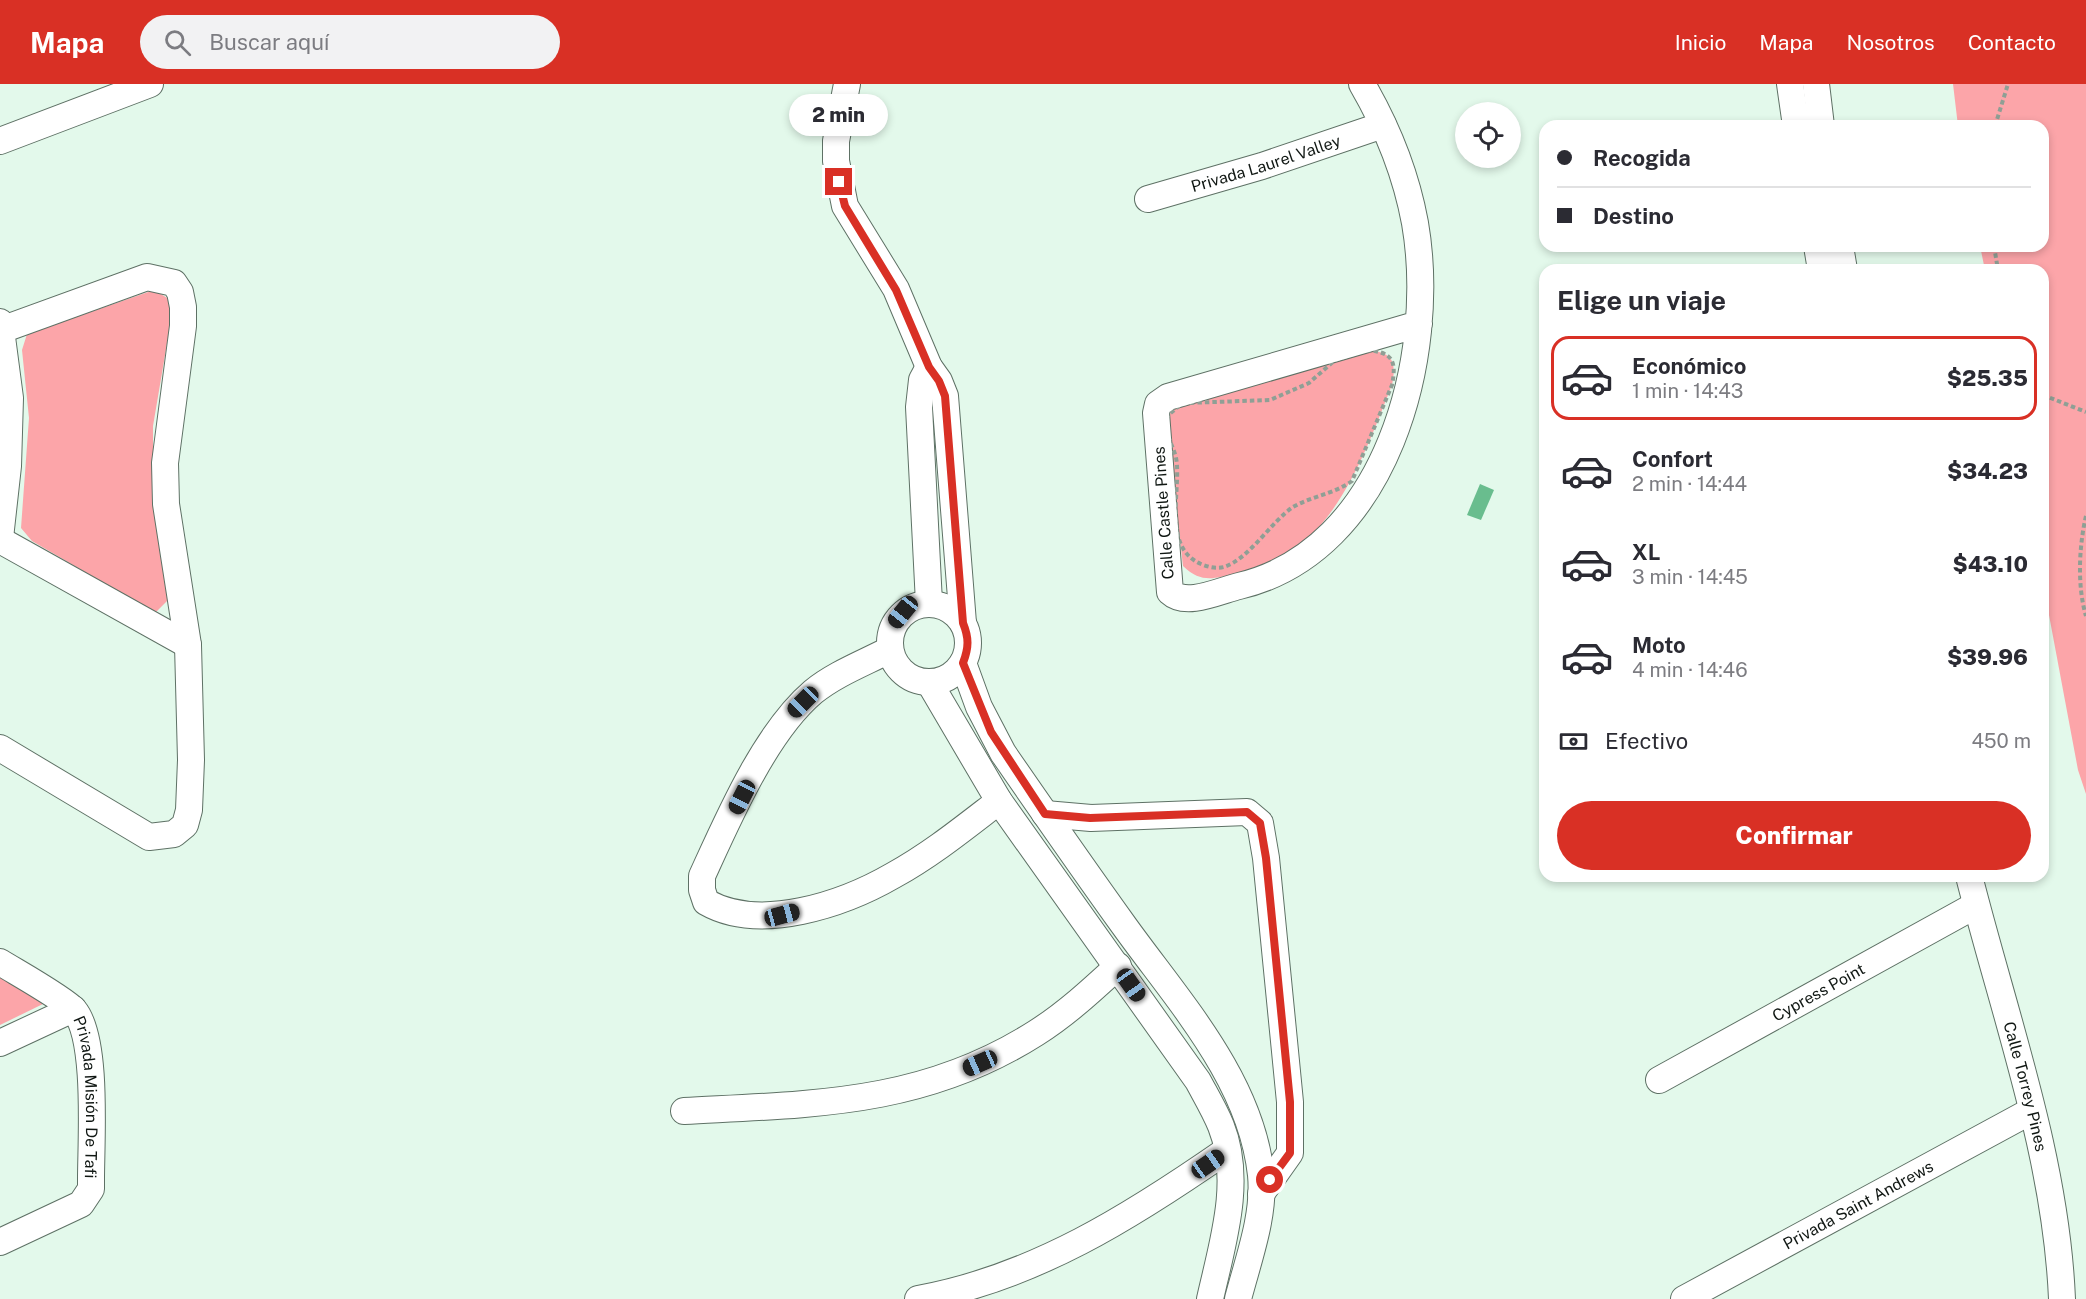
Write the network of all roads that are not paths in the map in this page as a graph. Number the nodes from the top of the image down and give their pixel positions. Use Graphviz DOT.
graph roads {
  1 [pos="150,84"];
  2 [pos="847,84"];
  3 [pos="1362,84"];
  4 [pos="1790,84"];
  5 [pos="1816,84"];
  6 [pos="1795,120"];
  7 [pos="1820,120"];
  8 [pos="1383,125"];
  9 [pos="0,141"];
  10 [pos="1148,199"];
  11 [pos="1419,324"];
  12 [pos="0,326"];
  13 [pos="929,367"];
  14 [pos="0,539"];
  15 [pos="928,603"];
  16 [pos="963,623"];
  17 [pos="188,645"];
  18 [pos="889,650"];
  19 [pos="963,663"];
  20 [pos="929,682"];
  21 [pos="0,748"];
  22 [pos="999,801"];
  23 [pos="1045,814"];
  24 [pos="1970,882"];
  25 [pos="1976,905"];
  26 [pos="0,962"];
  27 [pos="1118,966"];
  28 [pos="73,1009"];
  29 [pos="0,1043"];
  30 [pos="1659,1080"];
  31 [pos="684,1111"];
  32 [pos="2031,1111"];
  33 [pos="1227,1150"];
  34 [pos="1261,1194"];
  35 [pos="0,1242"];
  36 [pos="918,1299"];
  37 [pos="1210,1299"];
  38 [pos="1238,1299"];
  39 [pos="1684,1299"];
  40 [pos="2062,1299"];
  1 -- 9 [label="street"];
  2 -- 13 [label="street"];
  3 -- 8 [label="street, Calle Castle Pines"];
  4 -- 6 [label="street"];
  5 -- 7 [label="street"];
  8 -- 10 [label="street, Privada Laurel Valley"];
  8 -- 11 [label="street, Calle Castle Pines"];
  11 -- 11 [label="street, Calle Castle Pines"];
  12 -- 14 [label="street"];
  12 -- 17 [label="street"];
  13 -- 15 [label="street"];
  13 -- 16 [label="street"];
  14 -- 17 [label="street"];
  15 -- 16 [label="street"];
  15 -- 18 [label="street"];
  16 -- 19 [label="street"];
  17 -- 21 [label="street"];
  18 -- 20 [label="street"];
  18 -- 22 [label="street"];
  19 -- 20 [label="street"];
  19 -- 23 [label="street"];
  20 -- 22 [label="street"];
  22 -- 27 [label="street"];
  23 -- 34 [label="street"];
  23 -- 34 [label="street"];
  24 -- 25 [label="street, Calle Torrey Pines"];
  25 -- 30 [label="street, Cypress Point"];
  25 -- 32 [label="street, Calle Torrey Pines"];
  26 -- 28 [label="street, Privada Misión De Tafi"];
  27 -- 31 [label="street"];
  27 -- 33 [label="street"];
  28 -- 29 [label="street, Privada Misión De Tafi"];
  28 -- 35 [label="street, Privada Misión De Tafi"];
  32 -- 39 [label="street, Privada Saint Andrews"];
  32 -- 40 [label="street, Calle Torrey Pines"];
  33 -- 36 [label="street"];
  33 -- 37 [label="street"];
  34 -- 38 [label="street"];
}
